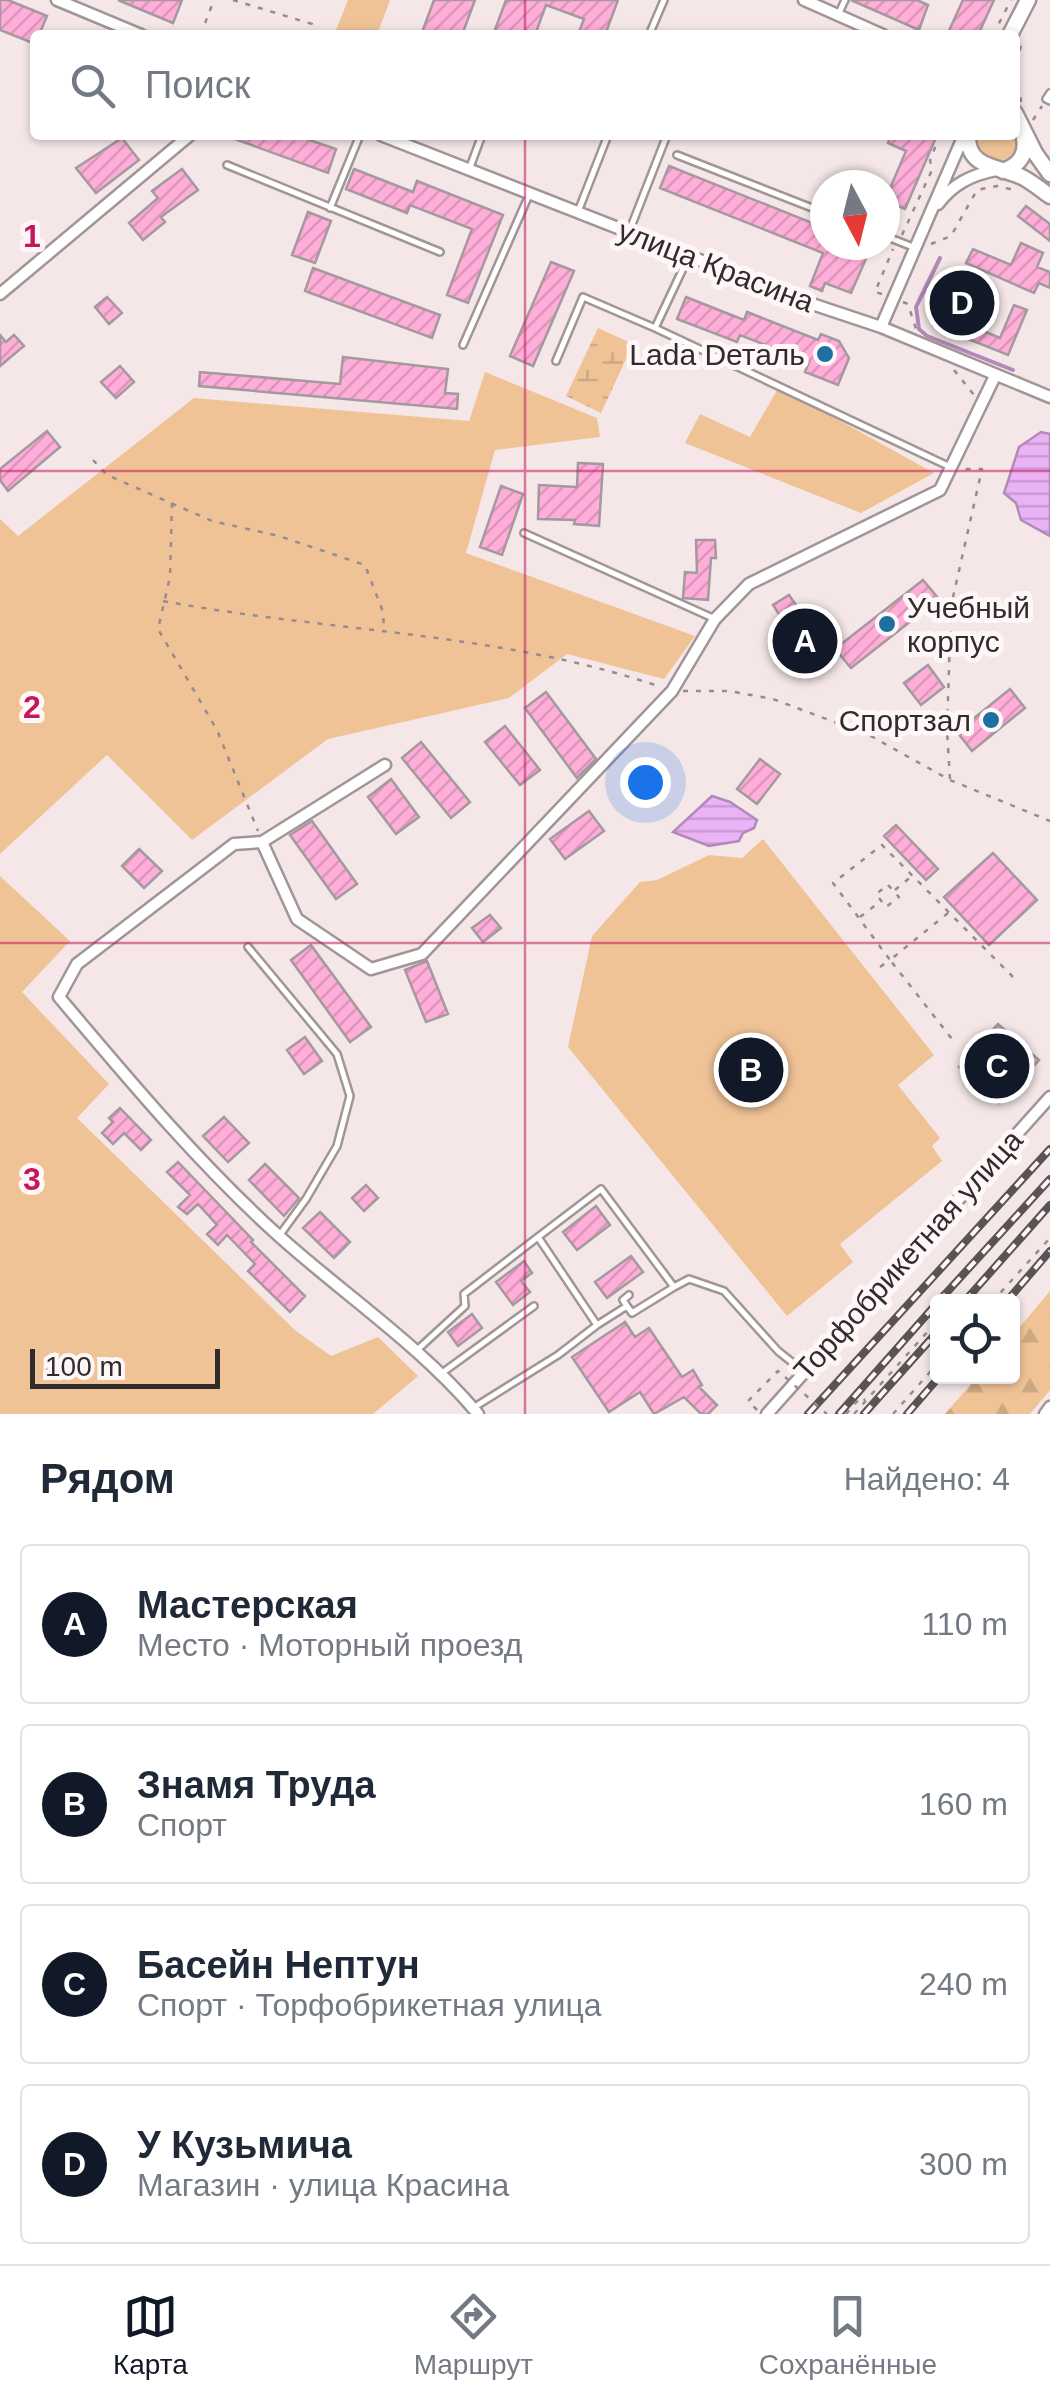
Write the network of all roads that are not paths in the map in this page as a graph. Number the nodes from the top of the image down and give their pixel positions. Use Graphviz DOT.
graph roads {
  1 [pos="57,0"];
  2 [pos="664,0"];
  3 [pos="804,0"];
  4 [pos="845,0"];
  5 [pos="1028,0"];
  6 [pos="80,4"];
  7 [pos="838,15"];
  8 [pos="131,30"];
  9 [pos="651,30"];
  10 [pos="872,30"];
  11 [pos="1017,30"];
  12 [pos="1020,118"];
  13 [pos="184,140"];
  14 [pos="358,140"];
  15 [pos="393,140"];
  16 [pos="480,140"];
  17 [pos="606,140"];
  18 [pos="665,140"];
  19 [pos="964,140"];
  20 [pos="968,140"];
  21 [pos="677,156"];
  22 [pos="227,165"];
  23 [pos="468,170"];
  24 [pos="1000,171"];
  25 [pos="1050,174"];
  26 [pos="529,195"];
  27 [pos="1050,196"];
  28 [pos="810,207"];
  29 [pos="330,208"];
  30 [pos="578,212"];
  31 [pos="926,222"];
  32 [pos="629,232"];
  33 [pos="900,242"];
  34 [pos="913,247"];
  35 [pos="440,252"];
  36 [pos="689,256"];
  37 [pos="0,294"];
  38 [pos="881,327"];
  39 [pos="655,328"];
  40 [pos="464,345"];
  41 [pos="556,361"];
  42 [pos="996,376"];
  43 [pos="1050,397"];
  44 [pos="949,467"];
  45 [pos="524,533"];
  46 [pos="715,619"];
  47 [pos="384,765"];
  48 [pos="262,842"];
  49 [pos="248,947"];
  50 [pos="1050,1097"];
  51 [pos="279,1236"];
  52 [pos="538,1236"];
  53 [pos="674,1286"];
  54 [pos="629,1295"];
  55 [pos="534,1306"];
  56 [pos="627,1306"];
  57 [pos="598,1324"];
  58 [pos="416,1351"];
  59 [pos="805,1373"];
  60 [pos="440,1375"];
  61 [pos="1050,1408"];
  62 [pos="476,1411"];
  63 [pos="764,1414"];
  64 [pos="1045,1414"];
  1 -- 6 [label="street"];
  2 -- 9 [label="lane"];
  3 -- 7 [label="street"];
  4 -- 7 [label="lane"];
  5 -- 11 [label="main road"];
  6 -- 8 [label="street"];
  7 -- 10 [label="street"];
  12 -- 24 [label="main road"];
  12 -- 25 [label="main road"];
  13 -- 37 [label="street"];
  14 -- 29 [label="lane"];
  15 -- 23 [label="street, улица Красина"];
  16 -- 23 [label="lane"];
  17 -- 30 [label="lane"];
  18 -- 32 [label="lane"];
  19 -- 31 [label="street"];
  20 -- 24 [label="main road"];
  21 -- 28 [label="lane"];
  22 -- 29 [label="lane"];
  23 -- 26 [label="street, улица Красина"];
  24 -- 27 [label="main road"];
  24 -- 31 [label="street"];
  26 -- 30 [label="street, улица Красина"];
  26 -- 40 [label="lane"];
  29 -- 35 [label="lane"];
  30 -- 32 [label="street, улица Красина"];
  31 -- 34 [label="street"];
  32 -- 36 [label="street, улица Красина"];
  33 -- 34 [label="lane"];
  34 -- 38 [label="street"];
  36 -- 38 [label="street, улица Красина"];
  36 -- 39 [label="lane"];
  38 -- 42 [label="street, улица Красина"];
  39 -- 41 [label="lane"];
  39 -- 44 [label="lane"];
  42 -- 43 [label="street, улица Красина"];
  42 -- 44 [label="street"];
  44 -- 46 [label="street"];
  45 -- 46 [label="lane"];
  46 -- 48 [label="street"];
  47 -- 48 [label="street"];
  48 -- 51 [label="street"];
  49 -- 51 [label="lane"];
  50 -- 59 [label="street, Торфобрикетная улица"];
  51 -- 58 [label="street"];
  52 -- 53 [label="lane"];
  52 -- 57 [label="lane"];
  52 -- 58 [label="lane"];
  53 -- 56 [label="lane"];
  53 -- 59 [label="lane"];
  54 -- 56 [label="lane"];
  55 -- 60 [label="lane"];
  56 -- 57 [label="lane"];
  57 -- 62 [label="lane"];
  58 -- 60 [label="street"];
  59 -- 63 [label="street, Торфобрикетная улица"];
  60 -- 62 [label="street"];
  61 -- 64 [label="street"];
}
